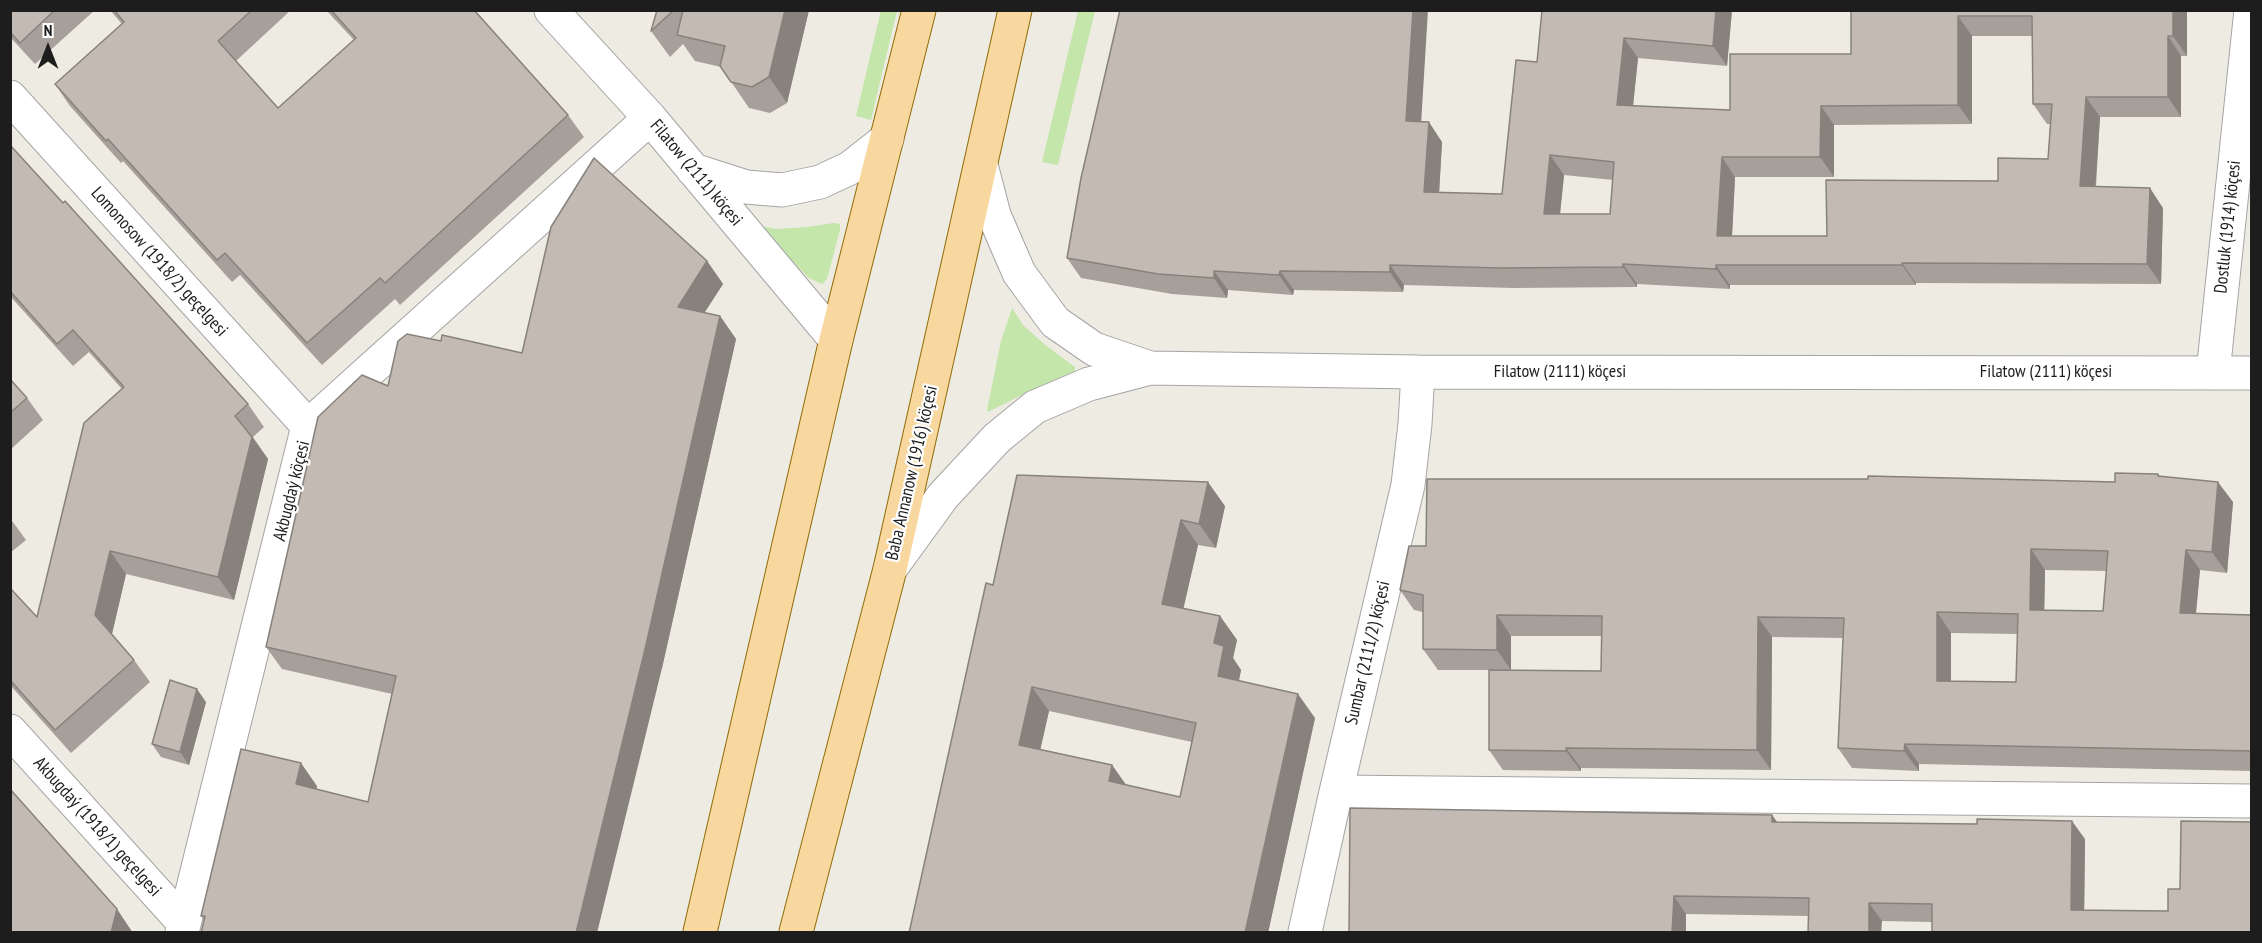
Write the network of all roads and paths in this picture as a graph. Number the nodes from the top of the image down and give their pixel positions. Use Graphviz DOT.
graph roads {
  1 [pos="551,10"];
  2 [pos="919,10"];
  3 [pos="1015,10"];
  4 [pos="2251,10"];
  5 [pos="10,97"];
  6 [pos="650,118"];
  7 [pos="886,139"];
  8 [pos="981,165"];
  9 [pos="693,170"];
  10 [pos="836,340"];
  11 [pos="1150,368"];
  12 [pos="1418,372"];
  13 [pos="2213,372"];
  14 [pos="2252,372"];
  15 [pos="308,426"];
  16 [pos="890,569"];
  17 [pos="10,731"];
  18 [pos="1336,792"];
  19 [pos="2252,801"];
  20 [pos="183,928"];
  21 [pos="699,933"];
  22 [pos="796,933"];
  23 [pos="1305,933"];
  1 -- 6 [label="street, Filatow (2111) köçesi"];
  2 -- 7 [label="main road"];
  3 -- 8 [label="main road, Baba Annanow (1916) köçesi"];
  4 -- 13 [label="street, Dostluk (1914) köçesi"];
  5 -- 15 [label="street, Lomonosow (1918/2) geçelgesi"];
  6 -- 9 [label="street, Filatow (2111) köçesi"];
  6 -- 15 [label="street, Akbugdaý köçesi"];
  7 -- 9 [label="street"];
  7 -- 10 [label="main road"];
  8 -- 11 [label="street, Filatow (2111) köçesi"];
  8 -- 16 [label="main road, Baba Annanow (1916) köçesi"];
  9 -- 10 [label="street, Filatow (2111) köçesi"];
  10 -- 21 [label="main road"];
  11 -- 12 [label="street, Filatow (2111) köçesi"];
  11 -- 16 [label="street"];
  12 -- 13 [label="street, Filatow (2111) köçesi"];
  12 -- 18 [label="street, Sumbar (2111/2) köçesi"];
  13 -- 14 [label="street, Filatow (2111) köçesi"];
  15 -- 20 [label="street, Akbugdaý köçesi"];
  16 -- 22 [label="main road, Baba Annanow (1916) köçesi"];
  17 -- 20 [label="street, Akbugdaý (1918/1) geçelgesi"];
  18 -- 19 [label="street"];
  18 -- 23 [label="street, Sumbar (2111/2) köçesi"];
}
